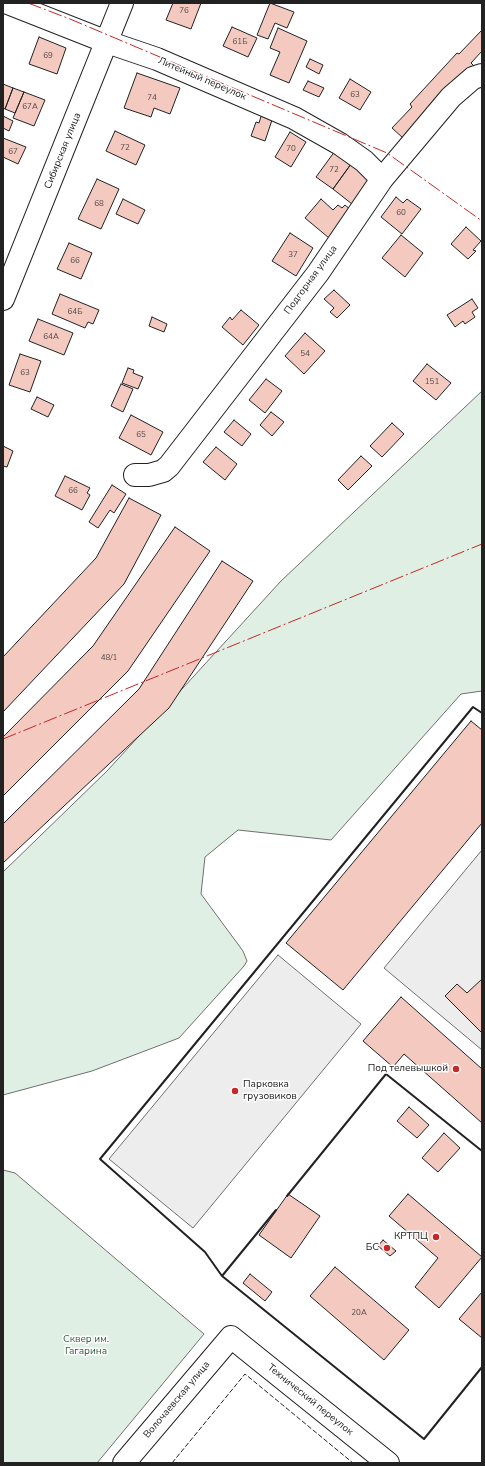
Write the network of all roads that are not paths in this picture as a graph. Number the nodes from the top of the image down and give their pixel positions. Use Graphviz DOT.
graph roads {
  1 [pos="8,3"];
  2 [pos="122,3"];
  3 [pos="108,42"];
  4 [pos="482,75"];
  5 [pos="382,179"];
  6 [pos="3,299"];
  7 [pos="135,475"];
  8 [pos="231,1337"];
  9 [pos="124,1463"];
  10 [pos="388,1463"];
  1 -- 3 [label="street, Литейный переулок"];
  2 -- 3 [label="street, Сибирская улица"];
  3 -- 5 [label="street, Литейный переулок"];
  3 -- 6 [label="street, Сибирская улица"];
  4 -- 5 [label="street, Подгорная улица"];
  5 -- 7 [label="street, Подгорная улица"];
  8 -- 9 [label="street, Волочаевская улица"];
  8 -- 10 [label="street, Технический переулок"];
}
